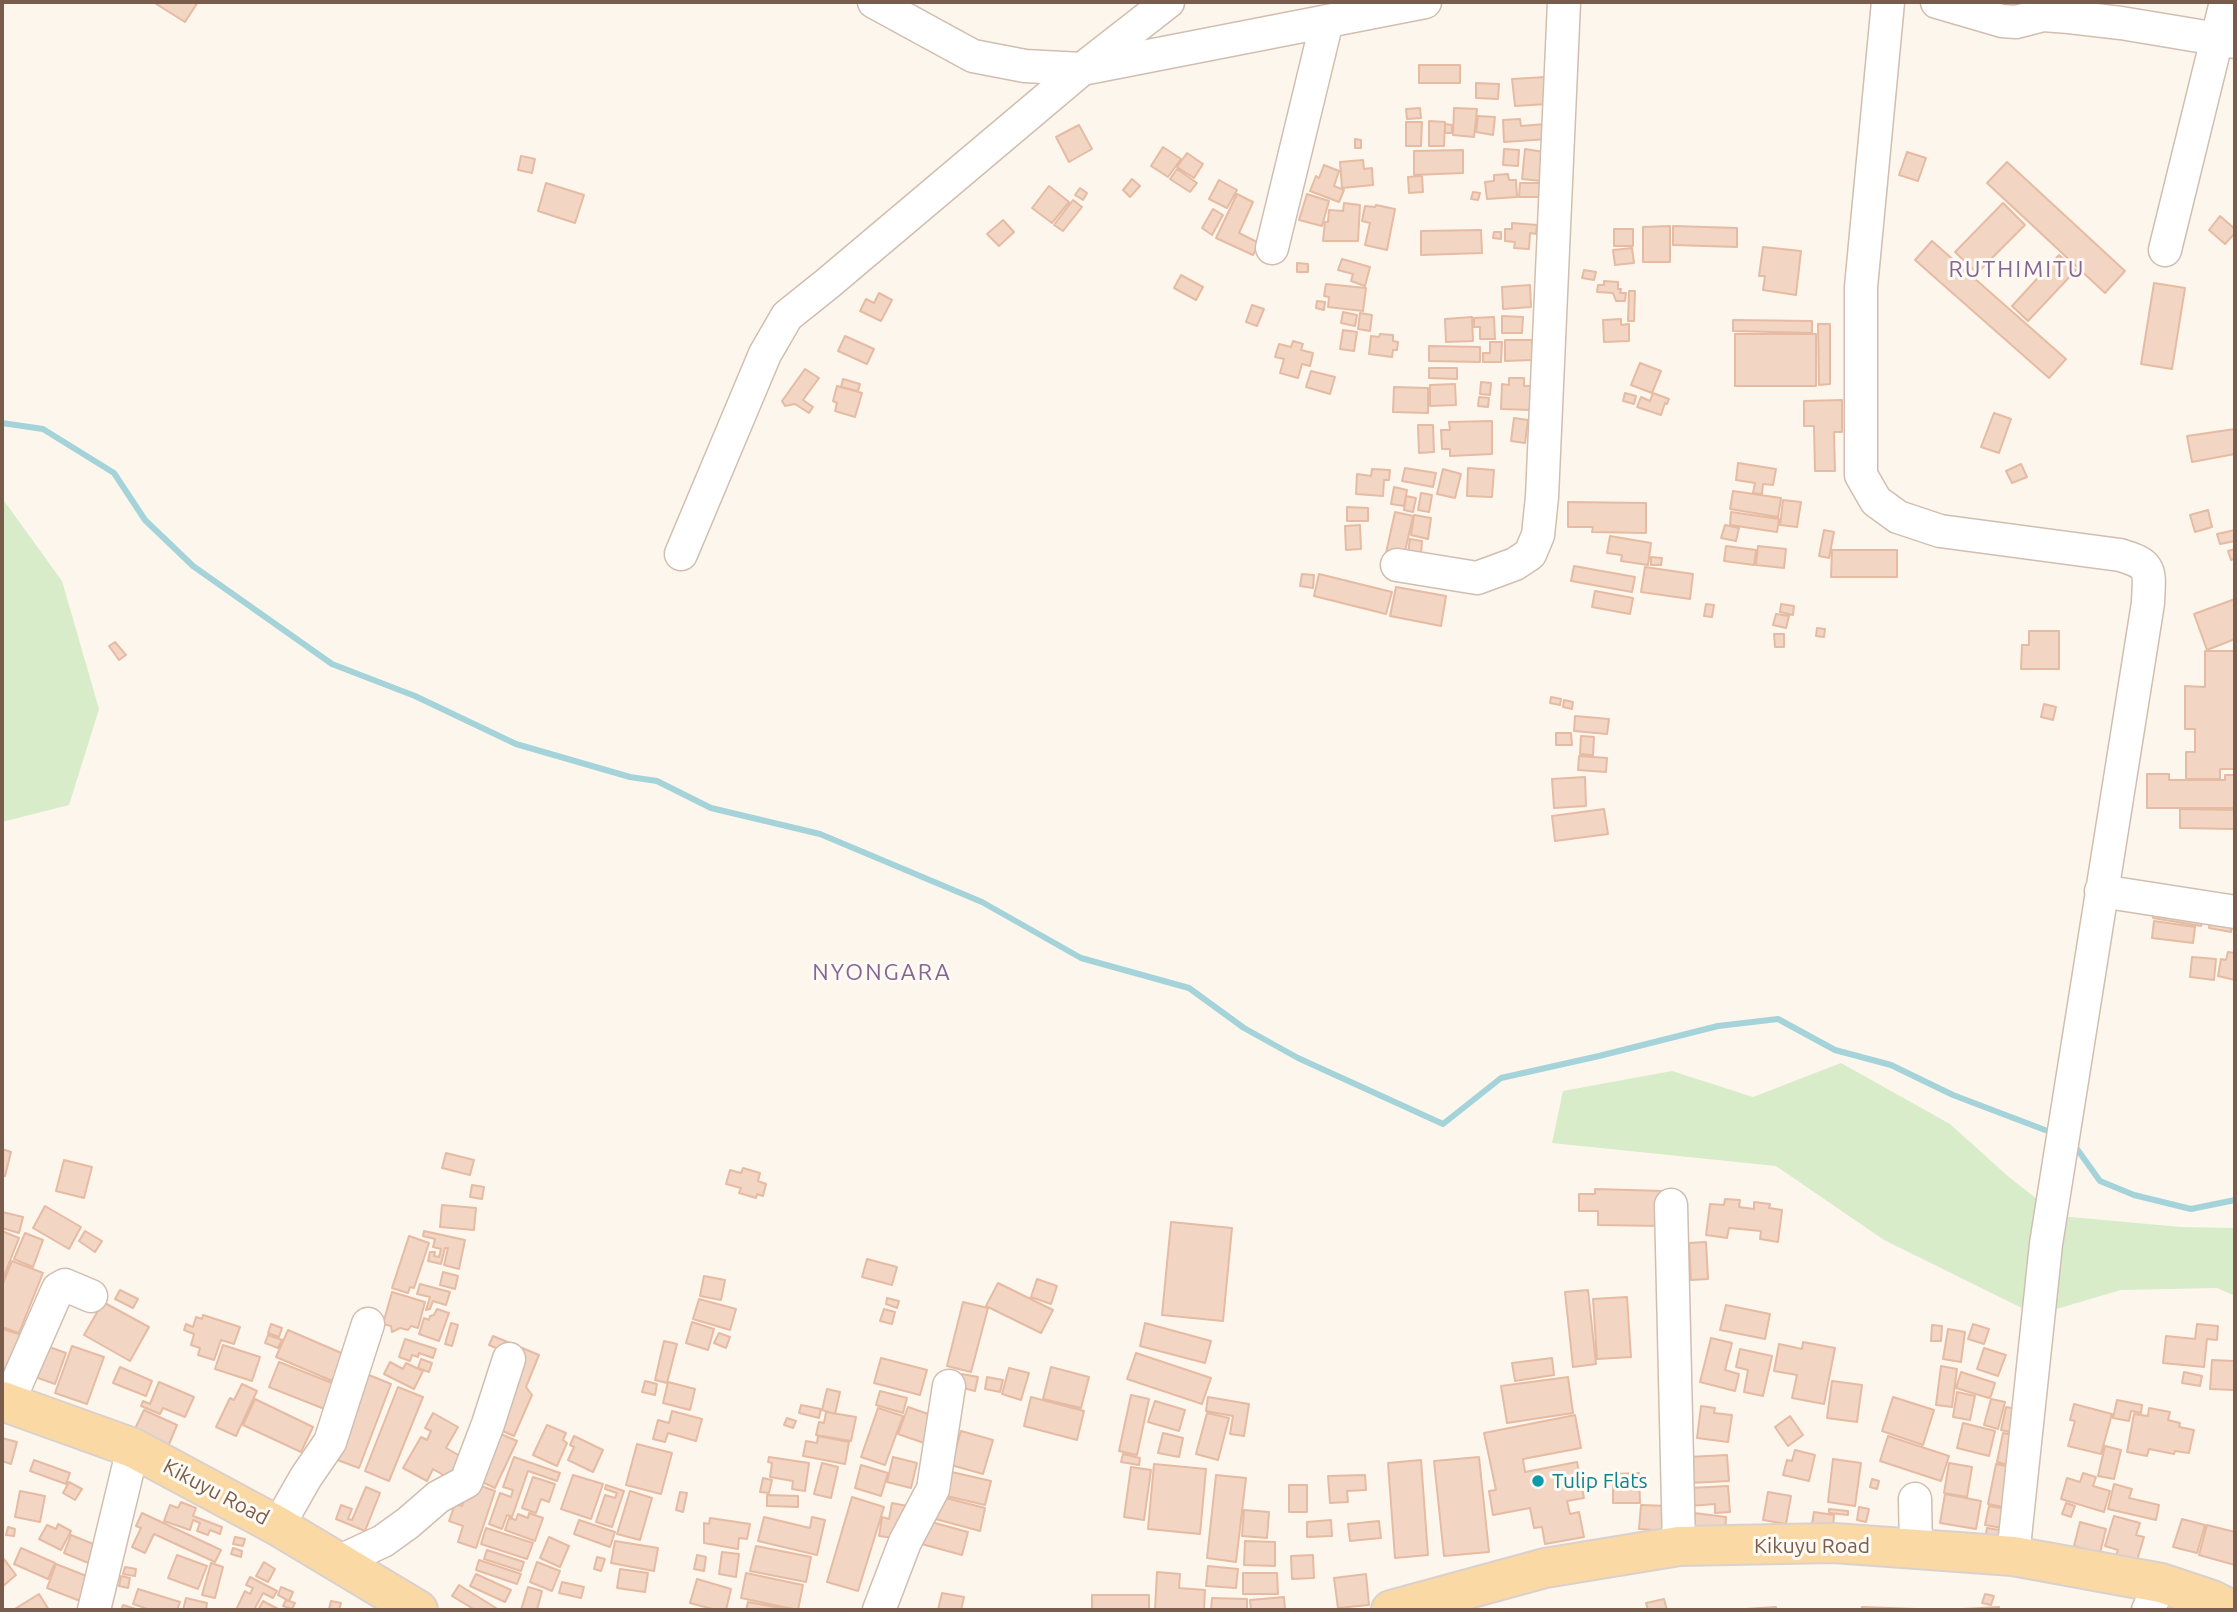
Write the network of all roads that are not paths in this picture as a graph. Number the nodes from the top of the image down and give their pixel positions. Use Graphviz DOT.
graph roads {
  1 [pos="874,2"];
  2 [pos="1168,2"];
  3 [pos="1425,2"];
  4 [pos="1564,2"];
  5 [pos="1888,2"];
  6 [pos="1937,2"];
  7 [pos="2226,2"];
  8 [pos="2058,9"];
  9 [pos="1327,21"];
  10 [pos="2226,41"];
  11 [pos="1082,69"];
  12 [pos="1272,248"];
  13 [pos="2165,250"];
  14 [pos="681,554"];
  15 [pos="1397,565"];
  16 [pos="2101,891"];
  17 [pos="2235,912"];
  18 [pos="1671,1205"];
  19 [pos="91,1296"];
  20 [pos="368,1324"];
  21 [pos="509,1359"];
  22 [pos="949,1387"];
  23 [pos="5,1402"];
  24 [pos="133,1448"];
  25 [pos="1915,1499"];
  26 [pos="278,1526"];
  27 [pos="1679,1546"];
  28 [pos="1916,1549"];
  29 [pos="2013,1556"];
  30 [pos="338,1562"];
  31 [pos="2155,1597"];
  32 [pos="94,1610"];
  33 [pos="418,1610"];
  34 [pos="878,1610"];
  35 [pos="1391,1610"];
  36 [pos="2232,1610"];
  1 -- 11 [label="street"];
  2 -- 11 [label="street"];
  3 -- 9 [label="street"];
  4 -- 15 [label="street"];
  5 -- 16 [label="street"];
  6 -- 8 [label="street"];
  7 -- 10 [label="street"];
  8 -- 10 [label="street"];
  9 -- 11 [label="street"];
  9 -- 12 [label="street"];
  10 -- 13 [label="street"];
  11 -- 14 [label="street"];
  16 -- 17 [label="street"];
  16 -- 29 [label="street"];
  18 -- 27 [label="street"];
  19 -- 23 [label="street"];
  20 -- 26 [label="street"];
  21 -- 30 [label="street"];
  22 -- 34 [label="street"];
  23 -- 24 [label="main road, Kikuyu Road"];
  24 -- 26 [label="main road, Kikuyu Road"];
  24 -- 32 [label="street"];
  25 -- 28 [label="street"];
  26 -- 30 [label="main road, Kikuyu Road"];
  27 -- 28 [label="main road, Kikuyu Road"];
  27 -- 35 [label="main road, Kikuyu Road"];
  28 -- 29 [label="main road, Kikuyu Road"];
  29 -- 31 [label="main road, Kikuyu Road"];
  30 -- 33 [label="main road, Kikuyu Road"];
  31 -- 36 [label="main road, Kikuyu Road"];
}
